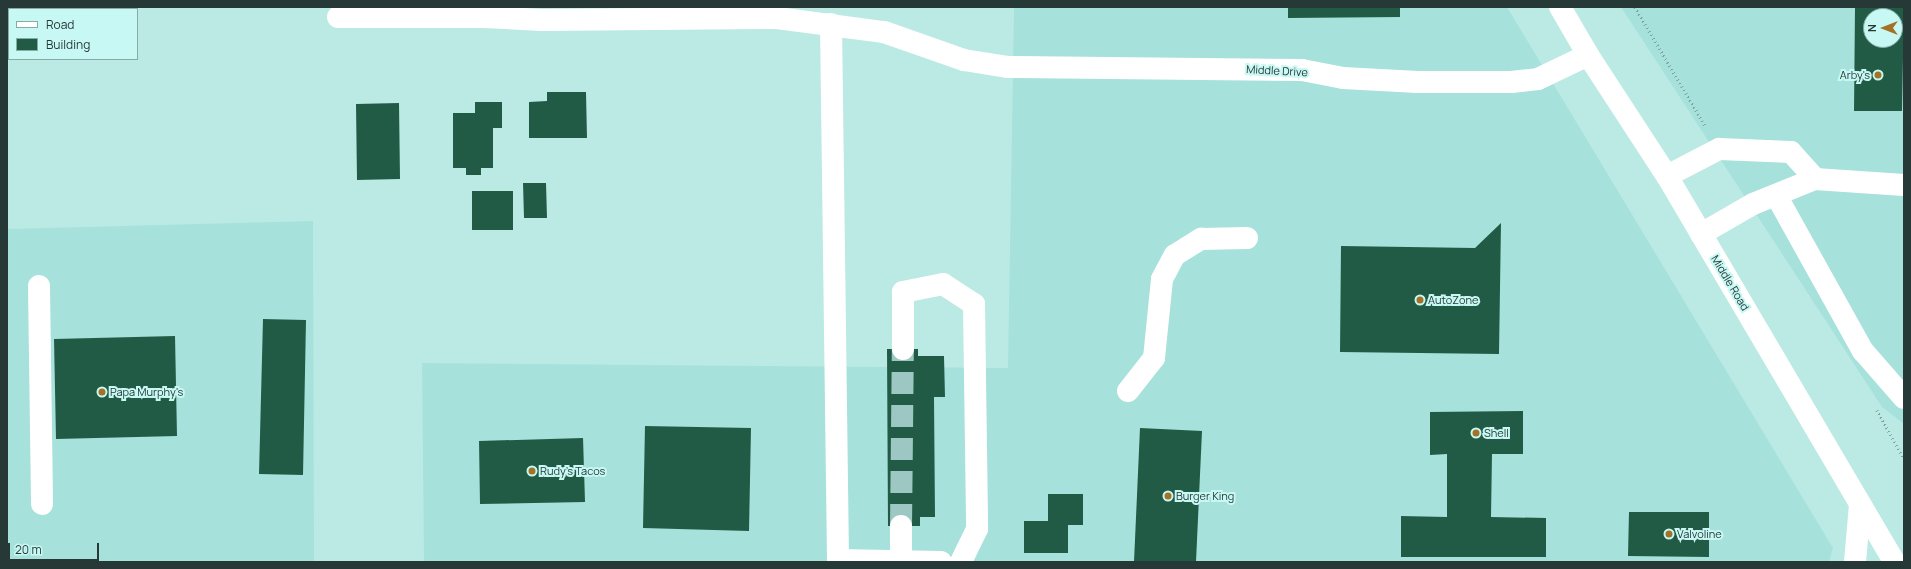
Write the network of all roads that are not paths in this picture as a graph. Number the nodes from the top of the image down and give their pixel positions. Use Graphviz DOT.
graph roads {
  1 [pos="1560,7"];
  2 [pos="338,17"];
  3 [pos="831,24"];
  4 [pos="1588,55"];
  5 [pos="1667,176"];
  6 [pos="1815,178"];
  7 [pos="1904,185"];
  8 [pos="1776,195"];
  9 [pos="1701,234"];
  10 [pos="1247,238"];
  11 [pos="39,286"];
  12 [pos="903,349"];
  13 [pos="1128,391"];
  14 [pos="1904,398"];
  15 [pos="42,504"];
  16 [pos="1860,506"];
  17 [pos="901,526"];
  18 [pos="838,561"];
  19 [pos="901,561"];
  20 [pos="941,562"];
  21 [pos="962,562"];
  22 [pos="1855,562"];
  23 [pos="1894,562"];
  1 -- 4 [label="main road, Middle Road"];
  2 -- 3 [label="main road, Middle Drive"];
  3 -- 4 [label="main road, Middle Drive"];
  3 -- 18 [label="main road"];
  4 -- 5 [label="main road, Middle Road"];
  5 -- 6 [label="main road"];
  5 -- 9 [label="main road, Middle Road"];
  6 -- 7 [label="main road"];
  6 -- 8 [label="main road"];
  8 -- 9 [label="main road"];
  8 -- 14 [label="main road"];
  9 -- 16 [label="main road, Middle Road"];
  10 -- 13 [label="main road"];
  11 -- 15 [label="main road"];
  12 -- 21 [label="main road"];
  16 -- 22 [label="main road"];
  16 -- 23 [label="main road, Middle Road"];
  17 -- 19 [label="main road"];
  18 -- 19 [label="main road"];
  19 -- 20 [label="main road"];
}
